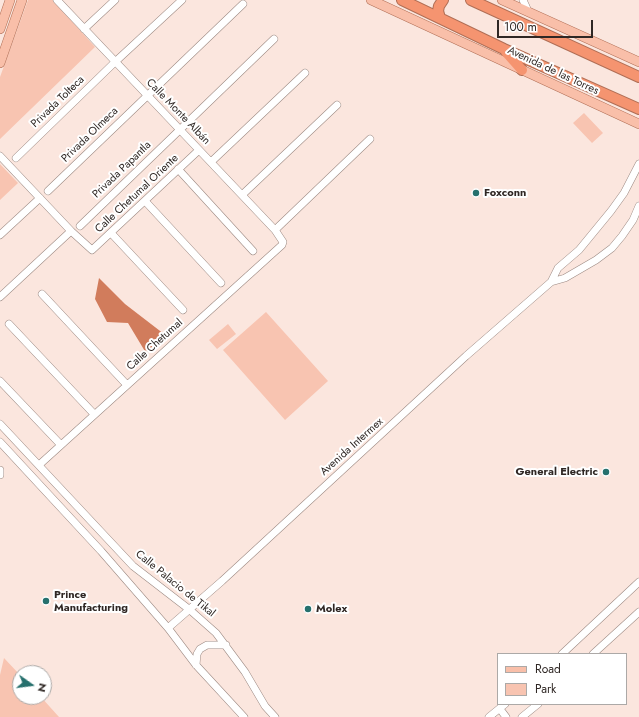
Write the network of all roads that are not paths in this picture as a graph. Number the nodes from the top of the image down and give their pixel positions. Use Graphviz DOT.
graph roads {
  1 [pos="10,0"];
  2 [pos="22,0"];
  3 [pos="57,0"];
  4 [pos="115,0"];
  5 [pos="182,0"];
  6 [pos="371,0"];
  7 [pos="443,0"];
  8 [pos="471,0"];
  9 [pos="502,0"];
  10 [pos="523,0"];
  11 [pos="411,1"];
  12 [pos="243,4"];
  13 [pos="528,11"];
  14 [pos="440,18"];
  15 [pos="0,29"];
  16 [pos="84,29"];
  17 [pos="274,39"];
  18 [pos="504,49"];
  19 [pos="115,62"];
  20 [pos="639,62"];
  21 [pos="0,63"];
  22 [pos="522,70"];
  23 [pos="305,73"];
  24 [pos="639,76"];
  25 [pos="147,96"];
  26 [pos="336,105"];
  27 [pos="639,109"];
  28 [pos="639,124"];
  29 [pos="179,130"];
  30 [pos="370,139"];
  31 [pos="200,150"];
  32 [pos="0,156"];
  33 [pos="16,158"];
  34 [pos="211,162"];
  35 [pos="639,164"];
  36 [pos="178,169"];
  37 [pos="48,191"];
  38 [pos="242,195"];
  39 [pos="40,198"];
  40 [pos="145,201"];
  41 [pos="639,206"];
  42 [pos="80,226"];
  43 [pos="275,230"];
  44 [pos="71,231"];
  45 [pos="111,233"];
  46 [pos="0,235"];
  47 [pos="282,240"];
  48 [pos="253,251"];
  49 [pos="551,282"];
  50 [pos="221,283"];
  51 [pos="42,294"];
  52 [pos="0,297"];
  53 [pos="183,310"];
  54 [pos="9,324"];
  55 [pos="0,381"];
  56 [pos="127,385"];
  57 [pos="94,414"];
  58 [pos="0,424"];
  59 [pos="0,442"];
  60 [pos="61,446"];
  61 [pos="38,466"];
  62 [pos="0,470"];
  63 [pos="0,475"];
  64 [pos="639,582"];
  65 [pos="190,610"];
  66 [pos="639,612"];
  67 [pos="168,628"];
  68 [pos="226,645"];
  69 [pos="563,653"];
  70 [pos="594,653"];
  71 [pos="196,665"];
  72 [pos="537,705"];
  73 [pos="502,706"];
  74 [pos="244,717"];
  75 [pos="275,717"];
  76 [pos="489,717"];
  77 [pos="506,717"];
  78 [pos="522,717"];
  1 -- 15 [label="main road"];
  2 -- 21 [label="main road"];
  3 -- 16 [label="street, Calle Monte Albán"];
  4 -- 16 [label="street"];
  5 -- 19 [label="street, Privada Tolteca"];
  6 -- 22 [label="main road, Avenida de las Torres"];
  7 -- 14 [label="highway"];
  8 -- 24 [label="highway"];
  9 -- 13 [label="main road"];
  10 -- 13 [label="street"];
  11 -- 14 [label="highway, Avenida de las Torres"];
  12 -- 25 [label="street, Privada Olmeca"];
  13 -- 20 [label="main road"];
  14 -- 18 [label="highway, Avenida de las Torres"];
  16 -- 19 [label="street, Calle Monte Albán"];
  17 -- 29 [label="street, Privada Papantla"];
  18 -- 22 [label="highway"];
  18 -- 27 [label="highway, Avenida de las Torres"];
  19 -- 25 [label="street, Calle Monte Albán"];
  19 -- 33 [label="street, Privada Tolteca"];
  22 -- 28 [label="main road, Avenida de las Torres"];
  23 -- 34 [label="street"];
  25 -- 29 [label="street, Calle Monte Albán"];
  25 -- 37 [label="street, Privada Olmeca"];
  26 -- 38 [label="street"];
  29 -- 31 [label="street, Calle Monte Albán"];
  29 -- 42 [label="street, Privada Papantla"];
  30 -- 43 [label="street"];
  31 -- 34 [label="street, Calle Monte Albán"];
  31 -- 36 [label="street, Calle Chetumal Oriente"];
  32 -- 39 [label="street"];
  34 -- 38 [label="street, Calle Monte Albán"];
  35 -- 49 [label="street, Avenida Intermex"];
  36 -- 40 [label="street, Calle Chetumal Oriente"];
  36 -- 48 [label="street"];
  38 -- 43 [label="street, Calle Monte Albán"];
  39 -- 44 [label="street"];
  39 -- 46 [label="street"];
  40 -- 45 [label="street, Calle Chetumal Oriente"];
  40 -- 50 [label="street"];
  41 -- 49 [label="street, Avenida Intermex"];
  43 -- 47 [label="street, Calle Monte Albán"];
  44 -- 45 [label="street, Calle Chetumal Oriente"];
  44 -- 52 [label="street"];
  45 -- 53 [label="street"];
  47 -- 56 [label="street, Calle Chetumal"];
  49 -- 65 [label="street, Avenida Intermex"];
  51 -- 56 [label="street"];
  54 -- 57 [label="street"];
  55 -- 60 [label="street"];
  56 -- 57 [label="street, Calle Chetumal"];
  57 -- 60 [label="street, Calle Chetumal"];
  58 -- 61 [label="street, Calle Palacio de Tikal"];
  59 -- 67 [label="street"];
  60 -- 61 [label="street, Calle Chetumal"];
  61 -- 65 [label="street, Calle Palacio de Tikal"];
  62 -- 63 [label="street"];
  64 -- 69 [label="street"];
  65 -- 67 [label="street, Avenida Intermex"];
  65 -- 68 [label="street, Calle Palacio de Tikal"];
  66 -- 70 [label="street"];
  67 -- 71 [label="street"];
  68 -- 71 [label="street"];
  68 -- 75 [label="street, Calle Palacio de Tikal"];
  71 -- 74 [label="street"];
  72 -- 78 [label="street"];
  73 -- 76 [label="street"];
  73 -- 77 [label="street"];
}
